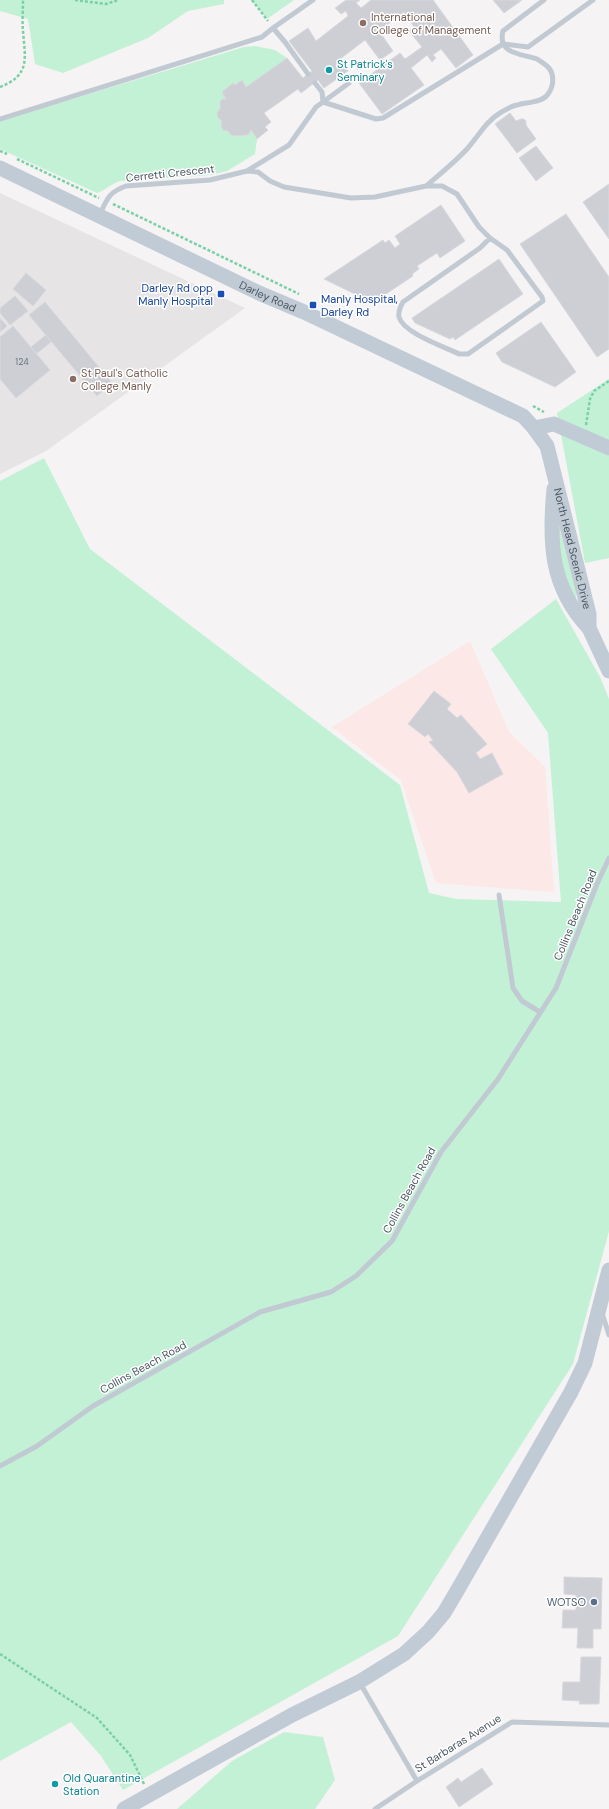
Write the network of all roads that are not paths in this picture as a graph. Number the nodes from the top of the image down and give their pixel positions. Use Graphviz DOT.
graph roads {
  1 [pos="313,0"];
  2 [pos="544,0"];
  3 [pos="593,0"];
  4 [pos="273,28"];
  5 [pos="503,44"];
  6 [pos="308,74"];
  7 [pos="315,83"];
  8 [pos="349,83"];
  9 [pos="323,102"];
  10 [pos="0,119"];
  11 [pos="0,168"];
  12 [pos="247,171"];
  13 [pos="426,186"];
  14 [pos="99,215"];
  15 [pos="490,238"];
  16 [pos="534,428"];
  17 [pos="609,448"];
  18 [pos="554,482"];
  19 [pos="589,628"];
  20 [pos="609,670"];
  21 [pos="609,858"];
  22 [pos="499,895"];
  23 [pos="540,1012"];
  24 [pos="609,1270"];
  25 [pos="599,1306"];
  26 [pos="609,1335"];
  27 [pos="0,1466"];
  28 [pos="359,1682"];
  29 [pos="609,1725"];
  30 [pos="417,1780"];
  31 [pos="124,1809"];
  32 [pos="375,1809"];
  1 -- 4 [label="lane"];
  2 -- 5 [label="lane"];
  3 -- 5 [label="lane"];
  4 -- 6 [label="lane"];
  4 -- 10 [label="lane"];
  5 -- 9 [label="lane"];
  5 -- 13 [label="lane"];
  7 -- 9 [label="lane"];
  8 -- 9 [label="lane"];
  9 -- 12 [label="lane"];
  11 -- 14 [label="street, Darley Road"];
  12 -- 13 [label="lane"];
  12 -- 14 [label="lane, Cerretti Crescent"];
  13 -- 15 [label="lane"];
  14 -- 16 [label="street, Darley Road"];
  15 -- 15 [label="lane"];
  16 -- 17 [label="street"];
  16 -- 18 [label="street, North Head Scenic Drive"];
  18 -- 19 [label="street, North Head Scenic Drive"];
  18 -- 19 [label="street"];
  19 -- 20 [label="street, North Head Scenic Drive"];
  21 -- 23 [label="lane, Collins Beach Road"];
  22 -- 23 [label="lane"];
  23 -- 27 [label="lane, Collins Beach Road"];
  24 -- 25 [label="street"];
  25 -- 26 [label="lane"];
  25 -- 28 [label="street"];
  28 -- 30 [label="lane"];
  28 -- 31 [label="street"];
  29 -- 30 [label="lane, St Barbaras Avenue"];
  30 -- 32 [label="lane, St Barbaras Avenue"];
}
